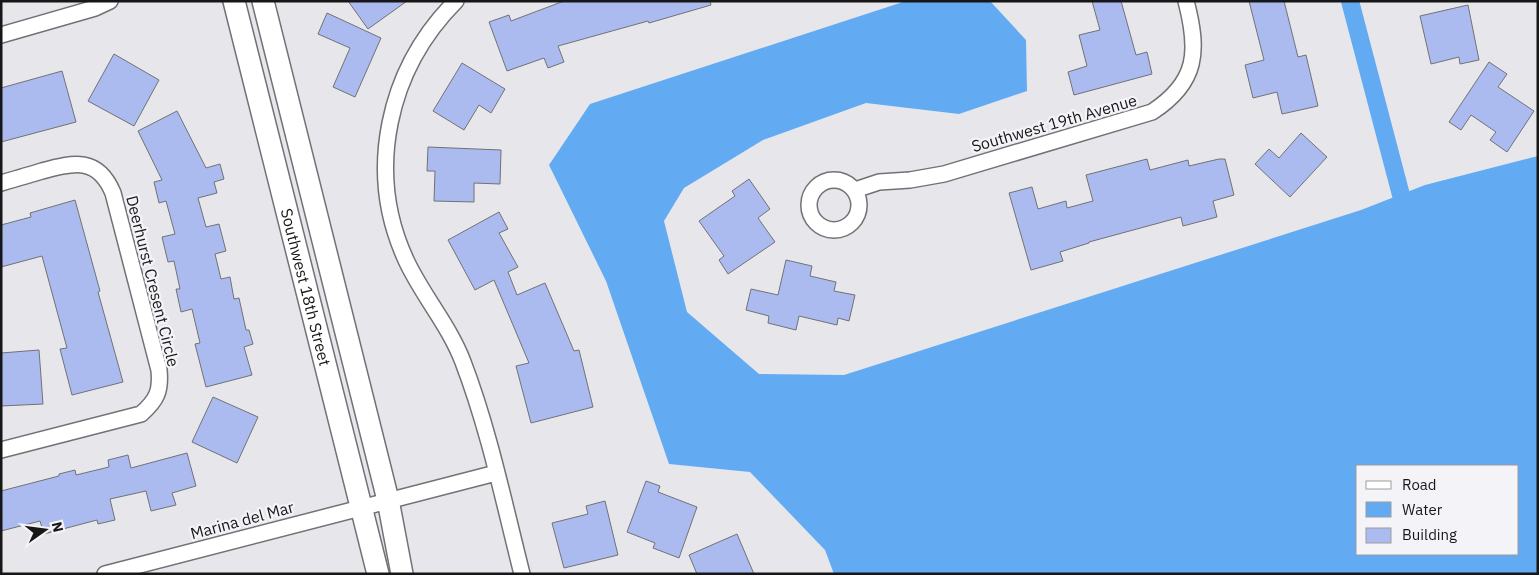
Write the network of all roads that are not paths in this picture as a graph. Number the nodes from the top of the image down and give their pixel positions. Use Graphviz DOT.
graph roads {
  1 [pos="110,1"];
  2 [pos="234,1"];
  3 [pos="263,1"];
  4 [pos="456,1"];
  5 [pos="79,6"];
  6 [pos="1188,8"];
  7 [pos="1,35"];
  8 [pos="1,183"];
  9 [pos="855,190"];
  10 [pos="1,450"];
  11 [pos="496,473"];
  12 [pos="388,500"];
  13 [pos="362,507"];
  14 [pos="104,574"];
  15 [pos="378,574"];
  16 [pos="402,574"];
  17 [pos="522,574"];
  1 -- 5 [label="street"];
  2 -- 13 [label="main road, Southwest 18th Street"];
  3 -- 12 [label="main road, Southwest 18th Street"];
  4 -- 11 [label="street"];
  5 -- 7 [label="street"];
  6 -- 9 [label="street, Southwest 19th Avenue"];
  8 -- 10 [label="street, Deerhurst Cresent Circle"];
  11 -- 12 [label="street, Marina del Mar"];
  11 -- 17 [label="street"];
  12 -- 13 [label="street, Marina del Mar"];
  12 -- 16 [label="main road, Southwest 18th Street"];
  13 -- 14 [label="street, Marina del Mar"];
  13 -- 15 [label="main road, Southwest 18th Street"];
}
